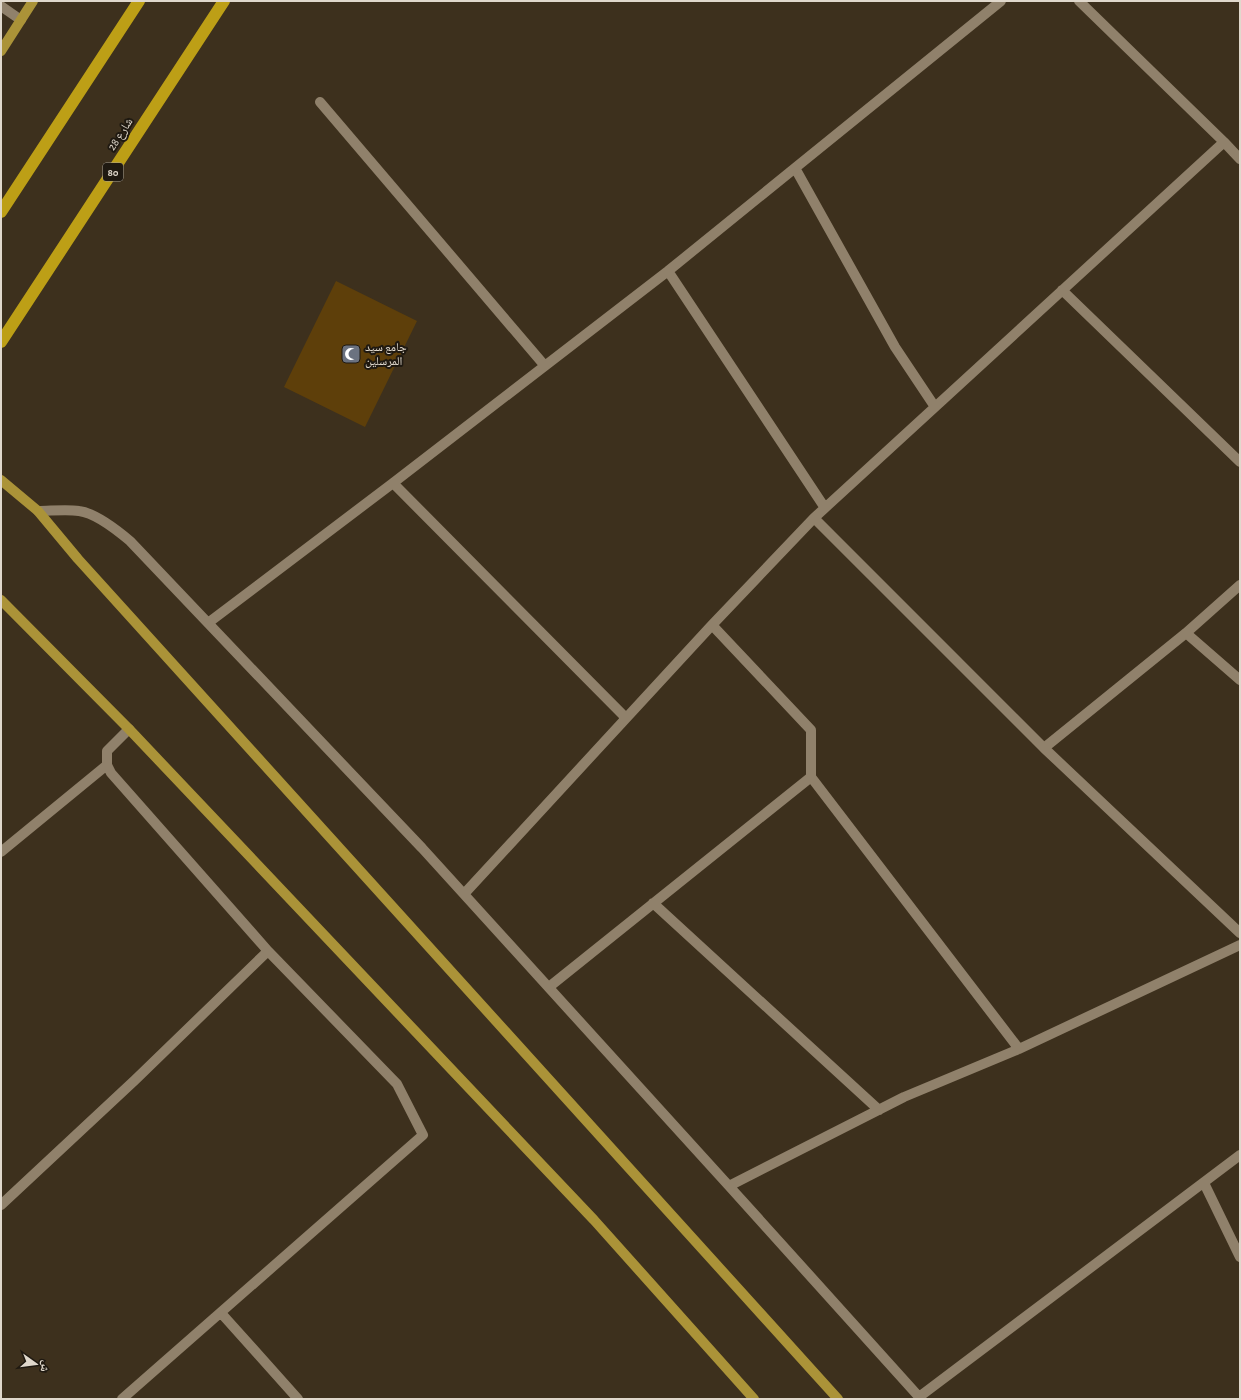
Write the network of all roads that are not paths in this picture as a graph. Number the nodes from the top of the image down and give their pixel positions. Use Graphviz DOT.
graph roads {
  1 [pos="33,1"];
  2 [pos="138,1"];
  3 [pos="224,1"];
  4 [pos="1001,1"];
  5 [pos="1079,1"];
  6 [pos="1,6"];
  7 [pos="21,20"];
  8 [pos="1,51"];
  9 [pos="320,102"];
  10 [pos="1224,142"];
  11 [pos="1240,159"];
  12 [pos="795,168"];
  13 [pos="1,212"];
  14 [pos="668,271"];
  15 [pos="1062,290"];
  16 [pos="1,342"];
  17 [pos="545,366"];
  18 [pos="935,407"];
  19 [pos="1240,462"];
  20 [pos="1,480"];
  21 [pos="393,483"];
  22 [pos="824,508"];
  23 [pos="38,511"];
  24 [pos="814,518"];
  25 [pos="1240,585"];
  26 [pos="1,600"];
  27 [pos="208,623"];
  28 [pos="712,625"];
  29 [pos="1186,633"];
  30 [pos="1240,680"];
  31 [pos="626,718"];
  32 [pos="129,729"];
  33 [pos="1044,748"];
  34 [pos="107,765"];
  35 [pos="811,777"];
  36 [pos="1,852"];
  37 [pos="464,894"];
  38 [pos="653,903"];
  39 [pos="1240,933"];
  40 [pos="1240,945"];
  41 [pos="268,952"];
  42 [pos="549,987"];
  43 [pos="1019,1049"];
  44 [pos="878,1110"];
  45 [pos="1240,1155"];
  46 [pos="1204,1183"];
  47 [pos="729,1186"];
  48 [pos="1,1205"];
  49 [pos="1240,1257"];
  50 [pos="221,1313"];
  51 [pos="920,1398"];
  52 [pos="122,1399"];
  53 [pos="298,1399"];
  54 [pos="754,1399"];
  55 [pos="838,1399"];
  1 -- 7 [label="main road"];
  2 -- 13 [label="highway"];
  3 -- 16 [label="highway, شارع 28 / 80"];
  4 -- 12 [label="street"];
  5 -- 10 [label="street"];
  6 -- 7 [label="street"];
  7 -- 8 [label="main road"];
  9 -- 17 [label="street"];
  10 -- 11 [label="street"];
  10 -- 15 [label="street"];
  12 -- 14 [label="street"];
  12 -- 18 [label="street"];
  14 -- 17 [label="street"];
  14 -- 22 [label="street"];
  15 -- 18 [label="street"];
  15 -- 19 [label="street"];
  17 -- 21 [label="street"];
  18 -- 22 [label="street"];
  20 -- 23 [label="main road"];
  21 -- 27 [label="street"];
  21 -- 31 [label="street"];
  22 -- 24 [label="street"];
  23 -- 27 [label="street"];
  23 -- 55 [label="main road"];
  24 -- 28 [label="street"];
  24 -- 33 [label="street"];
  25 -- 29 [label="street"];
  26 -- 32 [label="main road"];
  27 -- 37 [label="street"];
  28 -- 31 [label="street"];
  28 -- 35 [label="street"];
  29 -- 30 [label="street"];
  29 -- 33 [label="street"];
  31 -- 37 [label="street"];
  32 -- 34 [label="street"];
  32 -- 54 [label="main road"];
  33 -- 39 [label="street"];
  34 -- 36 [label="street"];
  34 -- 41 [label="street"];
  35 -- 38 [label="street"];
  35 -- 43 [label="street"];
  37 -- 42 [label="street"];
  38 -- 42 [label="street"];
  38 -- 44 [label="street"];
  40 -- 43 [label="street"];
  41 -- 48 [label="street"];
  41 -- 50 [label="street"];
  42 -- 47 [label="street"];
  43 -- 44 [label="street"];
  44 -- 47 [label="street"];
  45 -- 46 [label="street"];
  46 -- 49 [label="street"];
  46 -- 51 [label="street"];
  47 -- 51 [label="street"];
  50 -- 52 [label="street"];
  50 -- 53 [label="street"];
}
